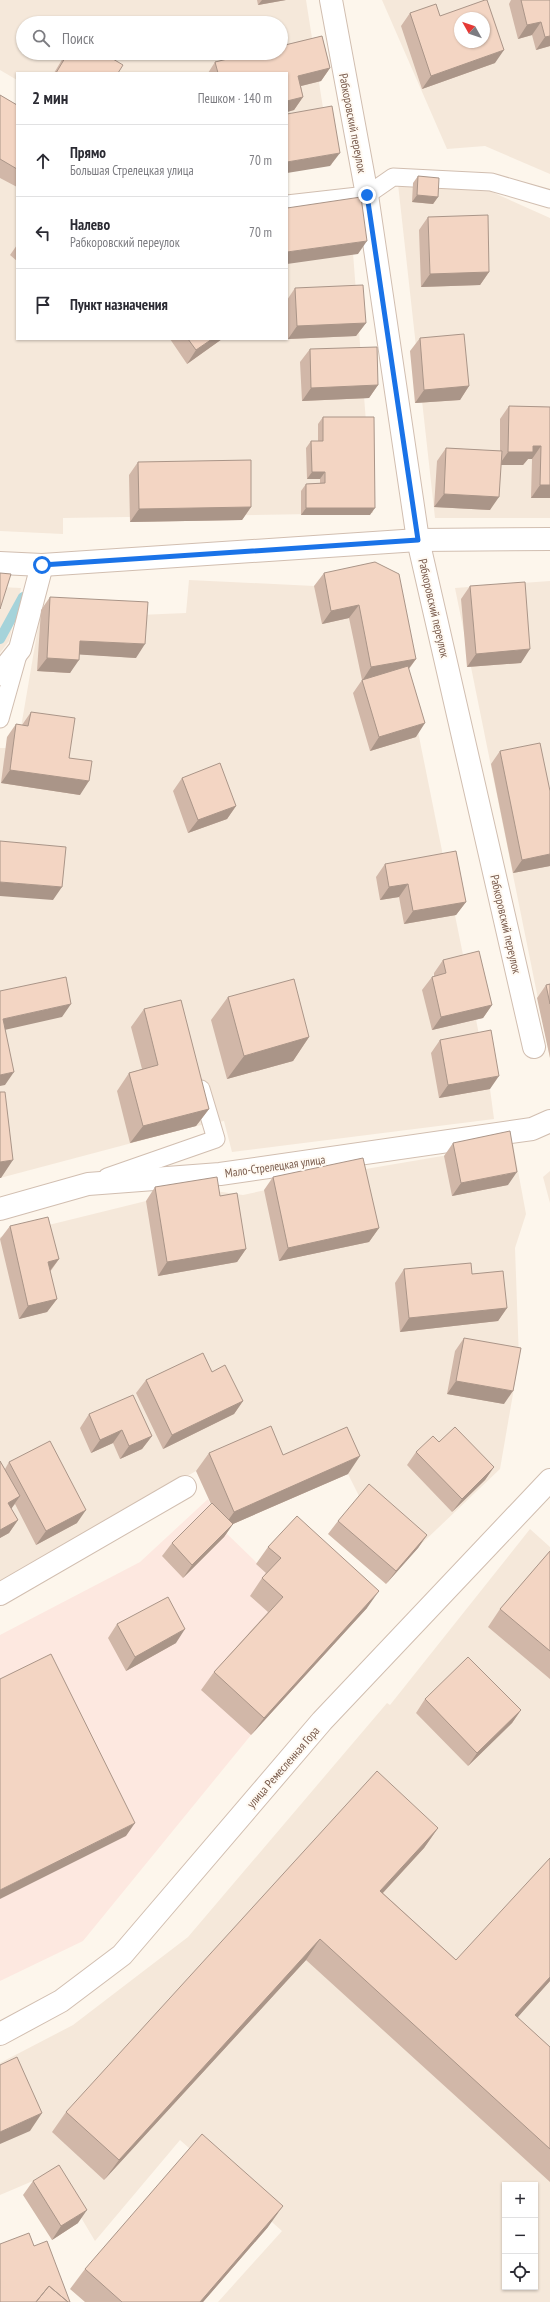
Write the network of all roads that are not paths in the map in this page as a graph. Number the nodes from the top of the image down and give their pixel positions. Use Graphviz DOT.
graph roads {
  1 [pos="330,0"];
  2 [pos="367,195"];
  3 [pos="550,199"];
  4 [pos="288,204"];
  5 [pos="550,539"];
  6 [pos="418,540"];
  7 [pos="0,564"];
  8 [pos="42,565"];
  9 [pos="20,649"];
  10 [pos="0,674"];
  11 [pos="0,719"];
  12 [pos="534,1046"];
  13 [pos="201,1087"];
  14 [pos="550,1121"];
  15 [pos="88,1184"];
  16 [pos="0,1209"];
  17 [pos="550,1477"];
  18 [pos="185,1487"];
  19 [pos="0,1594"];
  20 [pos="0,2034"];
  1 -- 2 [label="street, Рабкоровский переулок"];
  2 -- 3 [label="lane"];
  2 -- 4 [label="lane"];
  2 -- 6 [label="street, Рабкоровский переулок"];
  5 -- 6 [label="street"];
  6 -- 8 [label="street"];
  6 -- 12 [label="street, Рабкоровский переулок"];
  7 -- 8 [label="street"];
  8 -- 9 [label="street"];
  9 -- 10 [label="street"];
  9 -- 11 [label="lane"];
  13 -- 15 [label="lane"];
  14 -- 15 [label="street, Мало-Стрелецкая улица"];
  15 -- 16 [label="street, Мало-Стрелецкая улица"];
  17 -- 20 [label="street, улица Ремесленная Гора"];
  18 -- 19 [label="street"];
}
